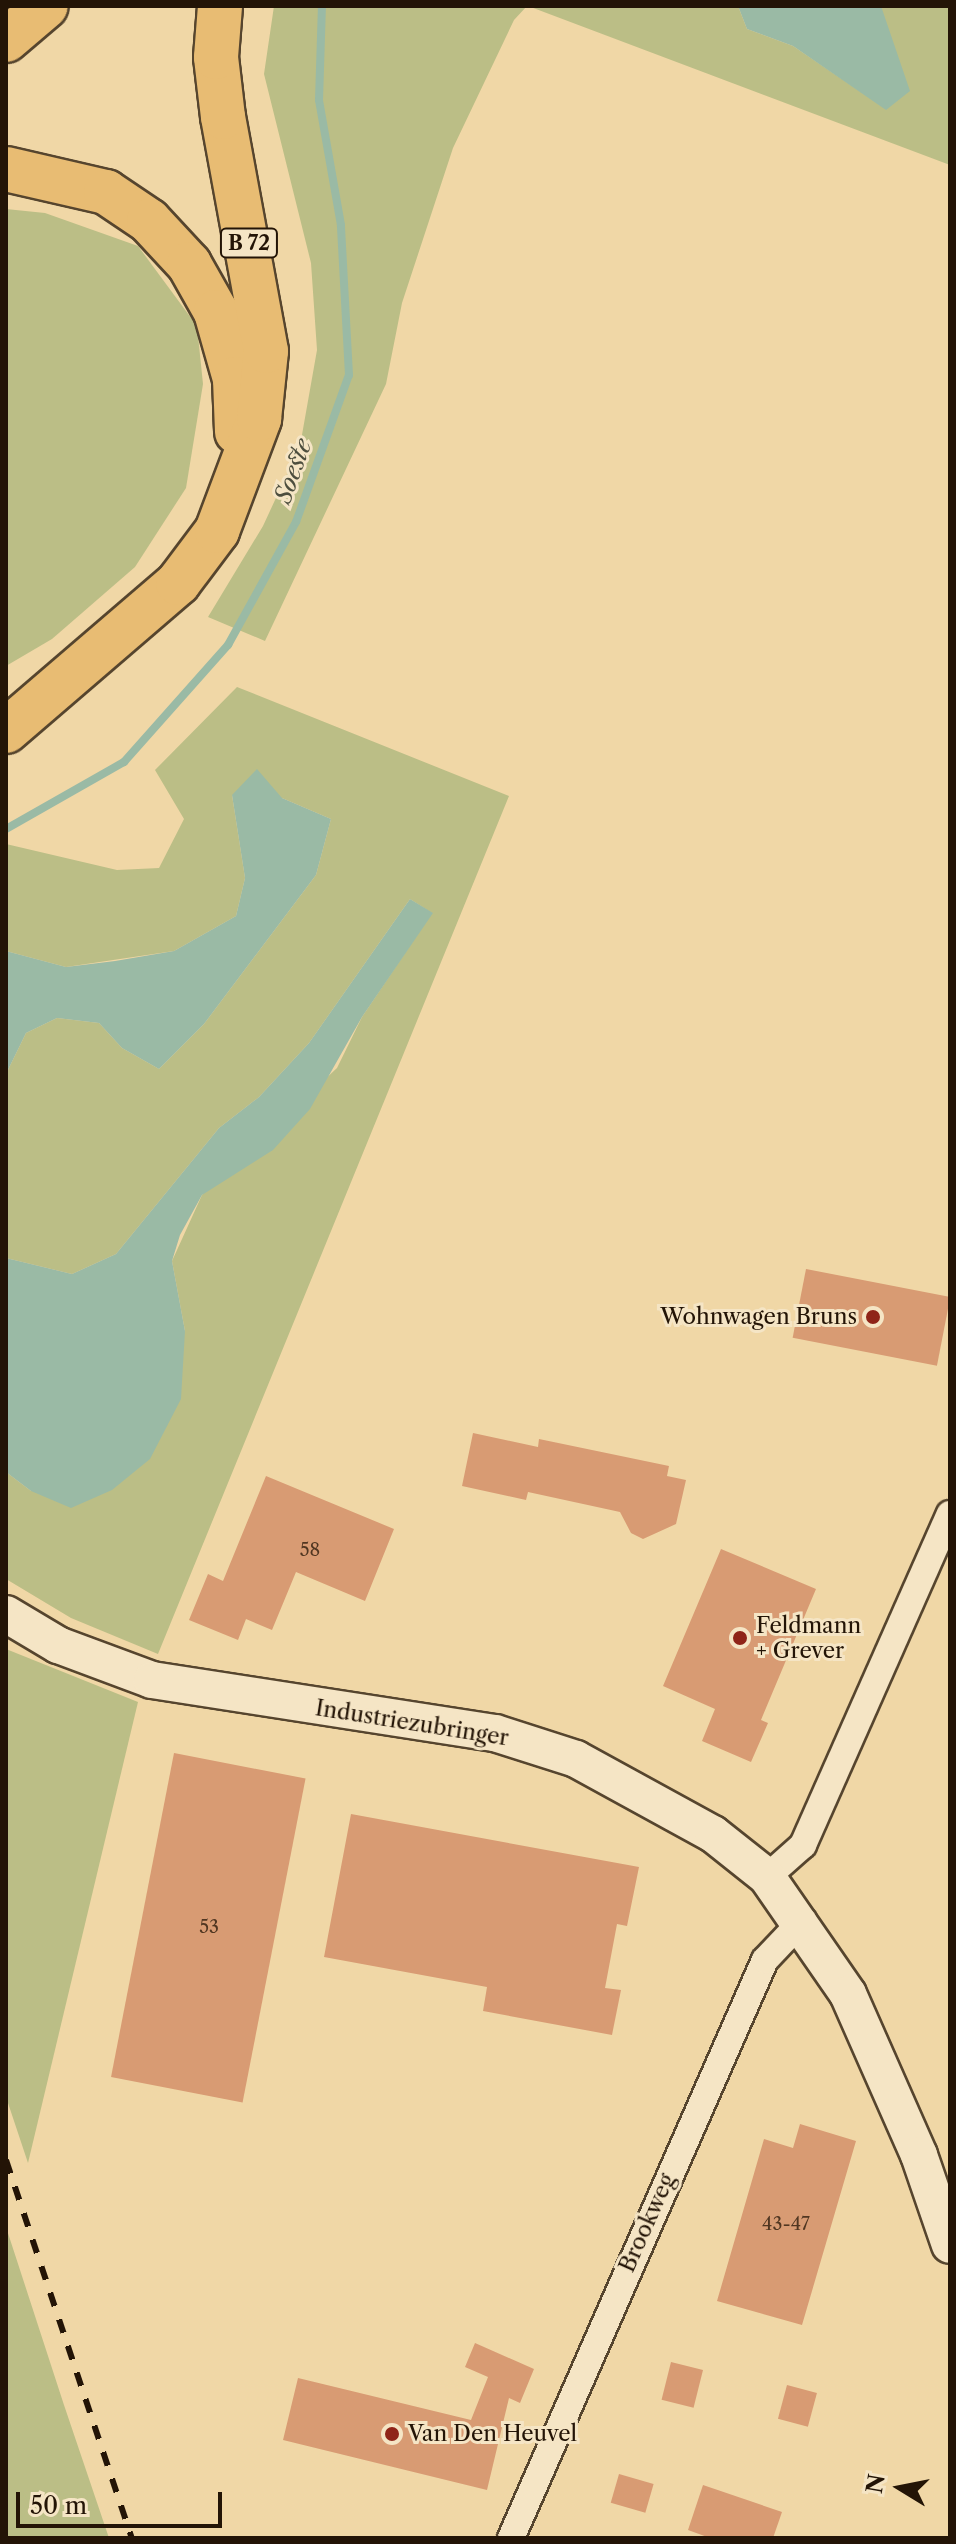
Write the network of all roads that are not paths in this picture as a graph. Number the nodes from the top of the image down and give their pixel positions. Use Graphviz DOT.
graph roads {
  1 [pos="10,6"];
  2 [pos="46,6"];
  3 [pos="220,6"];
  4 [pos="6,14"];
  5 [pos="6,40"];
  6 [pos="6,169"];
  7 [pos="236,478"];
  8 [pos="6,731"];
  9 [pos="950,1514"];
  10 [pos="6,1614"];
  11 [pos="767,1877"];
  12 [pos="803,1920"];
  13 [pos="950,2245"];
  14 [pos="511,2538"];
  1 -- 4 [label="highway"];
  2 -- 5 [label="highway"];
  3 -- 7 [label="highway, B 72"];
  6 -- 7 [label="highway"];
  7 -- 8 [label="highway"];
  9 -- 11 [label="street"];
  10 -- 11 [label="street, Industriezubringer"];
  11 -- 12 [label="street, Industriezubringer"];
  12 -- 13 [label="street, Industriezubringer"];
  12 -- 14 [label="street, Brookweg"];
}
